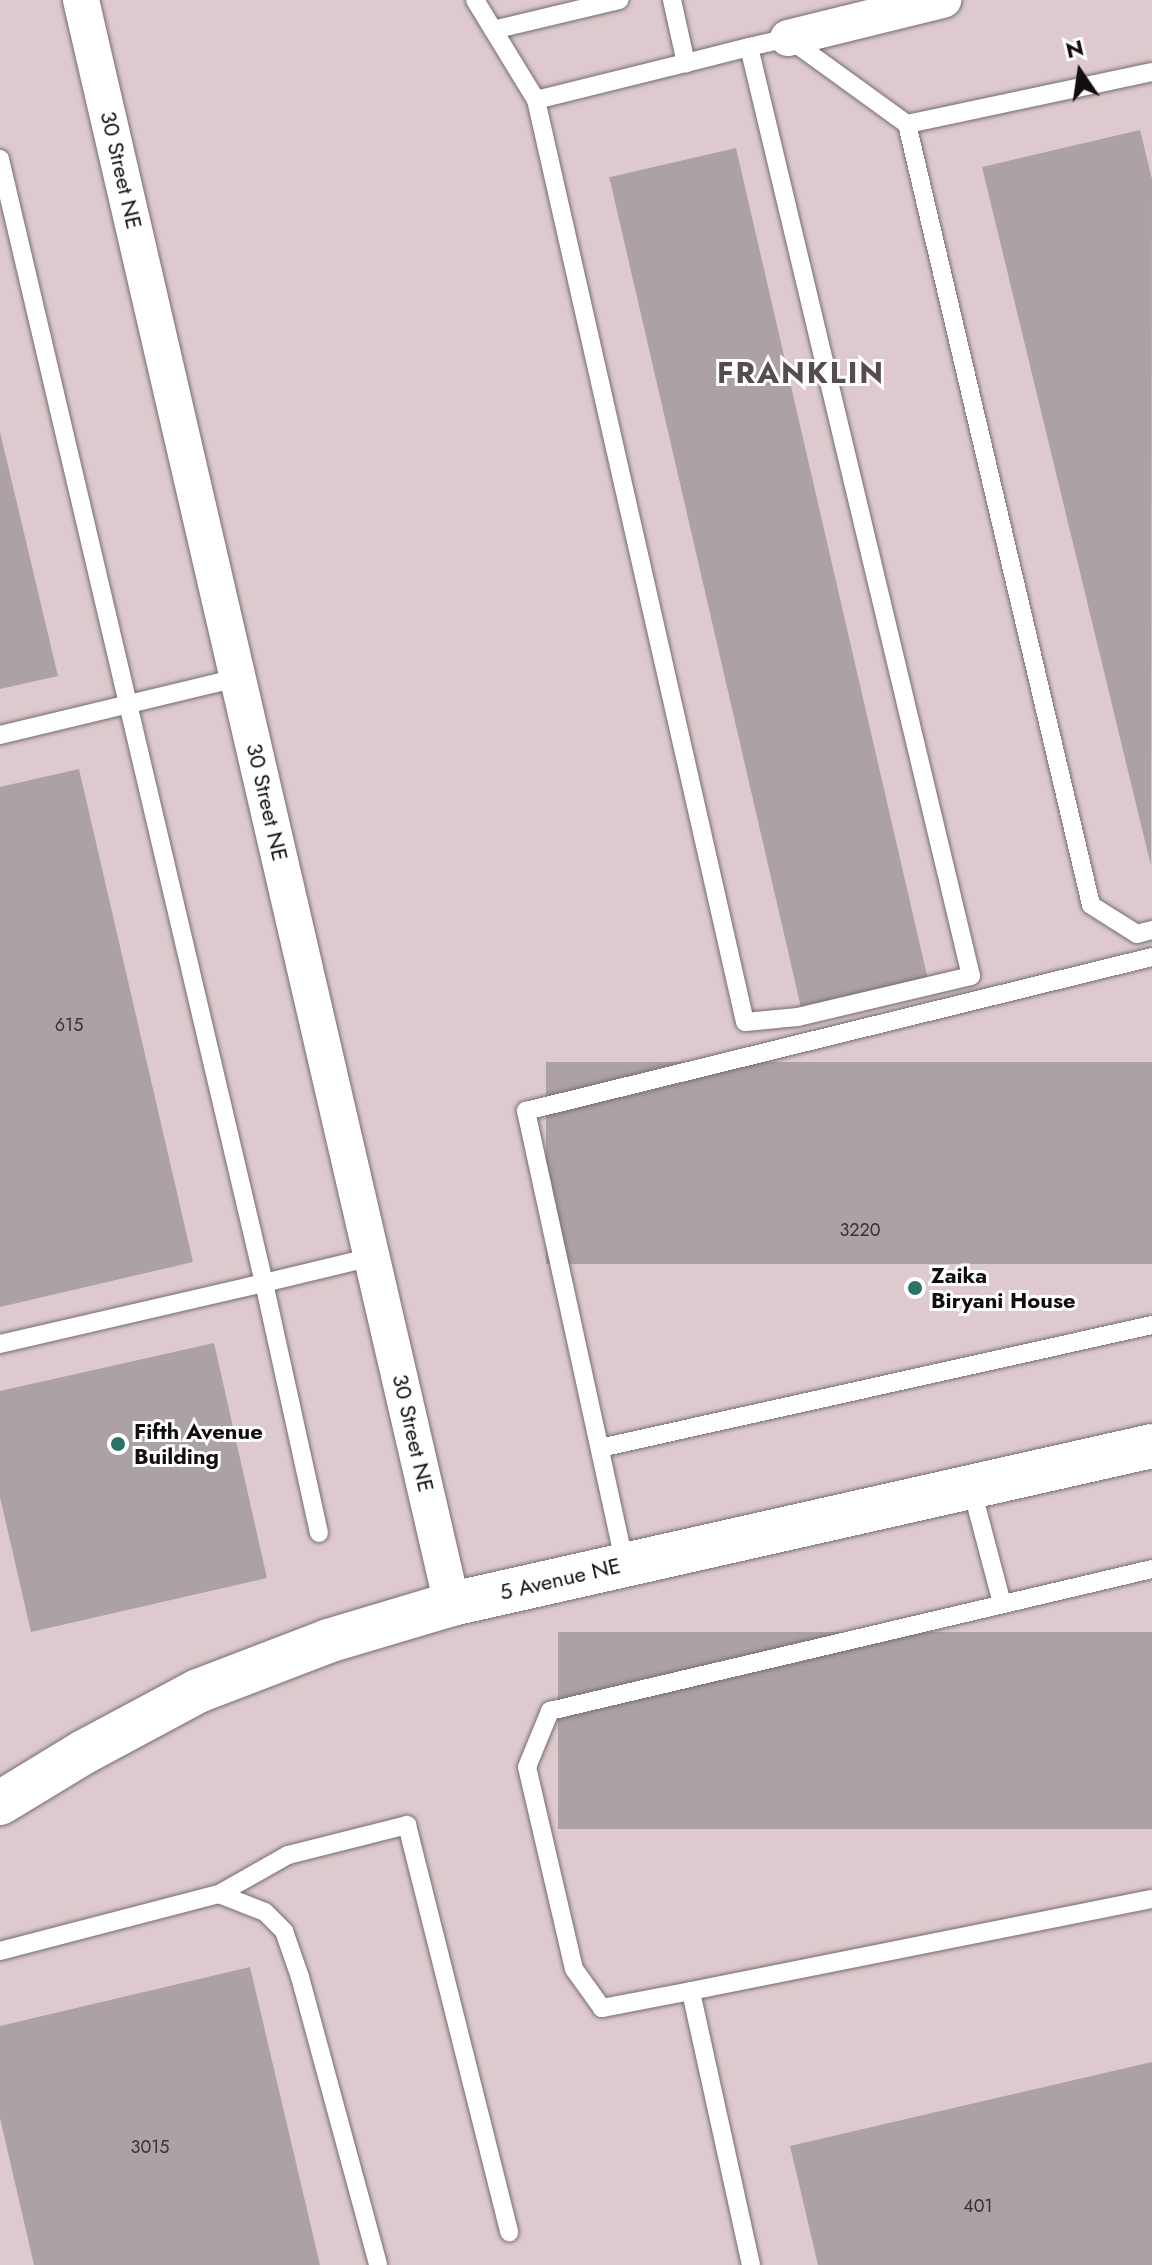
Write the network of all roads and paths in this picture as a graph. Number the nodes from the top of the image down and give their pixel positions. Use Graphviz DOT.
graph roads {
  1 [pos="81,0"];
  2 [pos="475,0"];
  3 [pos="619,0"];
  4 [pos="672,0"];
  5 [pos="943,0"];
  6 [pos="858,10"];
  7 [pos="493,30"];
  8 [pos="788,38"];
  9 [pos="749,47"];
  10 [pos="686,63"];
  11 [pos="1152,72"];
  12 [pos="536,100"];
  13 [pos="907,124"];
  14 [pos="0,159"];
  15 [pos="238,678"];
  16 [pos="128,703"];
  17 [pos="0,735"];
  18 [pos="1152,930"];
  19 [pos="1152,957"];
  20 [pos="372,1257"];
  21 [pos="264,1283"];
  22 [pos="1152,1325"];
  23 [pos="0,1344"];
  24 [pos="1152,1446"];
  25 [pos="600,1448"];
  26 [pos="971,1486"];
  27 [pos="319,1533"];
  28 [pos="625,1565"];
  29 [pos="1152,1569"];
  30 [pos="1002,1603"];
  31 [pos="452,1604"];
  32 [pos="0,1803"];
  33 [pos="219,1894"];
  34 [pos="1152,1899"];
  35 [pos="0,1951"];
  36 [pos="691,1991"];
  37 [pos="509,2232"];
  38 [pos="378,2265"];
  39 [pos="751,2265"];
  1 -- 15 [label="street, 30 Street NE"];
  2 -- 7 [label="lane"];
  3 -- 7 [label="lane"];
  4 -- 10 [label="lane"];
  5 -- 6 [label="street"];
  6 -- 8 [label="street"];
  7 -- 12 [label="lane"];
  8 -- 9 [label="lane"];
  8 -- 13 [label="lane"];
  9 -- 10 [label="lane"];
  9 -- 12 [label="lane"];
  10 -- 12 [label="lane"];
  11 -- 13 [label="lane"];
  13 -- 18 [label="lane"];
  14 -- 16 [label="lane"];
  15 -- 16 [label="lane"];
  15 -- 20 [label="street, 30 Street NE"];
  16 -- 17 [label="lane"];
  16 -- 21 [label="lane"];
  19 -- 25 [label="lane"];
  20 -- 21 [label="lane"];
  20 -- 31 [label="street, 30 Street NE"];
  21 -- 23 [label="lane"];
  21 -- 27 [label="lane"];
  22 -- 25 [label="lane"];
  24 -- 26 [label="street, 5 Avenue NE"];
  25 -- 28 [label="lane"];
  26 -- 28 [label="street, 5 Avenue NE"];
  26 -- 30 [label="lane"];
  28 -- 31 [label="street, 5 Avenue NE"];
  29 -- 30 [label="lane"];
  30 -- 36 [label="lane"];
  31 -- 32 [label="street, 5 Avenue NE"];
  33 -- 35 [label="lane"];
  33 -- 37 [label="lane"];
  33 -- 38 [label="lane"];
  34 -- 36 [label="lane"];
  36 -- 39 [label="lane"];
}
